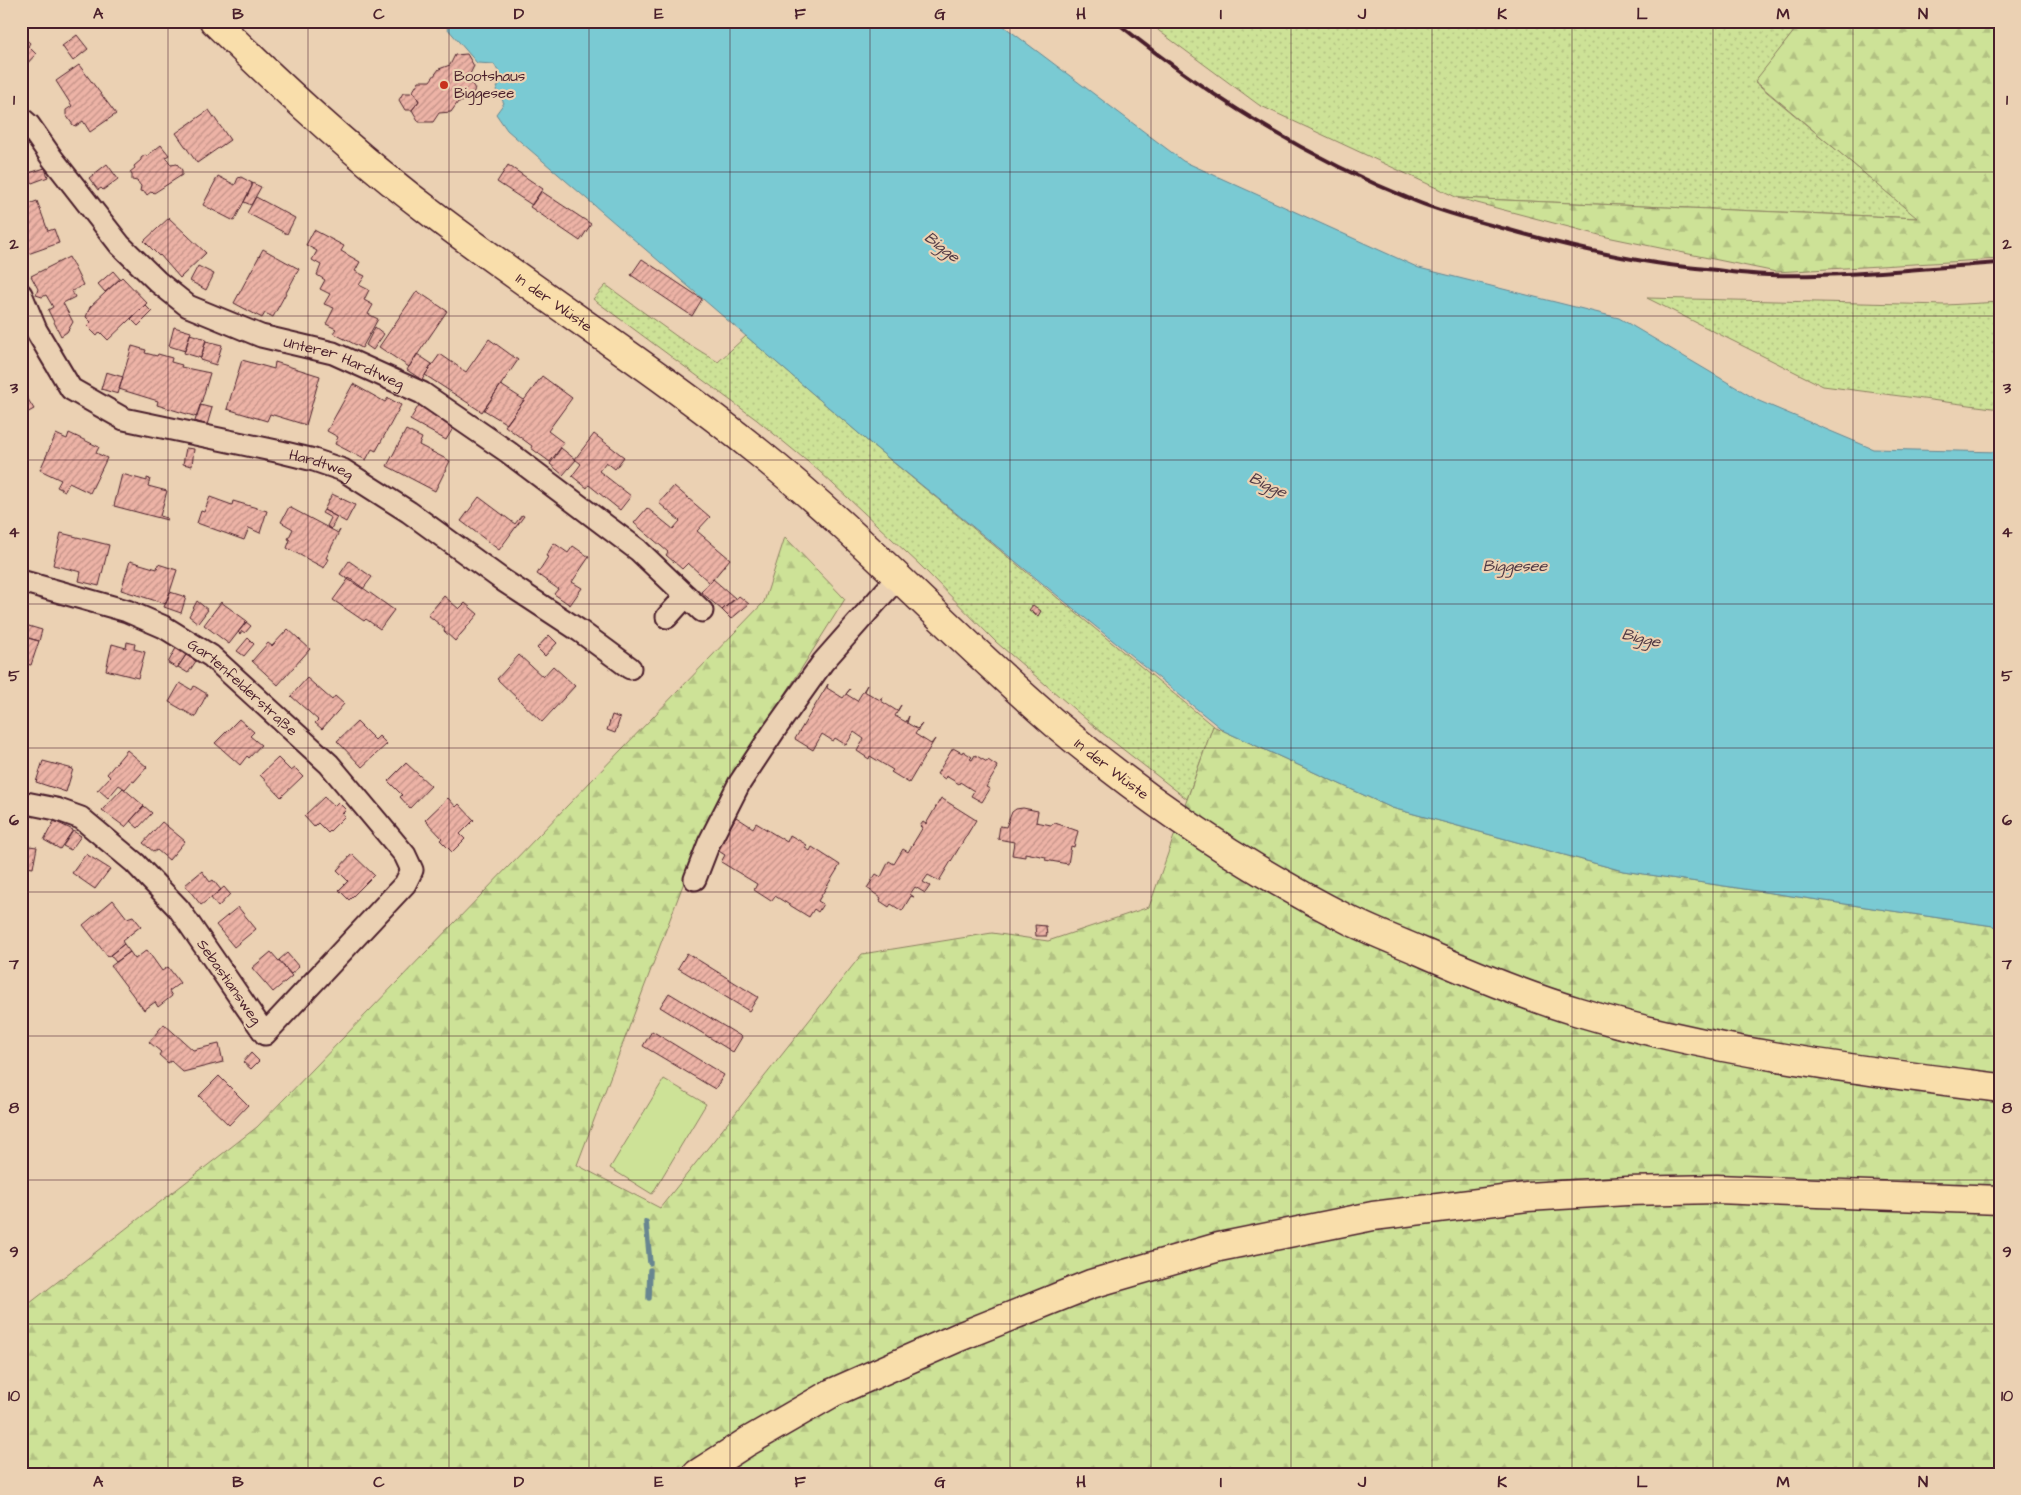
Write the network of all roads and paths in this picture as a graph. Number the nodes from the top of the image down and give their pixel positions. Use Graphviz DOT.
graph roads {
  1 [pos="214,21"];
  2 [pos="21,118"];
  3 [pos="21,294"];
  4 [pos="898,578"];
  5 [pos="21,581"];
  6 [pos="686,596"];
  7 [pos="702,611"];
  8 [pos="667,617"];
  9 [pos="630,668"];
  10 [pos="21,802"];
  11 [pos="412,870"];
  12 [pos="695,879"];
  13 [pos="2000,1088"];
  14 [pos="2000,1200"];
  15 [pos="697,1474"];
  1 -- 4 [label="main road, In der Wüste"];
  2 -- 6 [label="street, Unterer Hardtweg"];
  3 -- 9 [label="street, Hardtweg"];
  4 -- 12 [label="street"];
  4 -- 13 [label="main road, In der Wüste"];
  5 -- 11 [label="street, Gartenfelderstraße"];
  6 -- 7 [label="street, Unterer Hardtweg"];
  6 -- 8 [label="street"];
  10 -- 11 [label="street, Sebastiansweg"];
  14 -- 15 [label="main road"];
}
